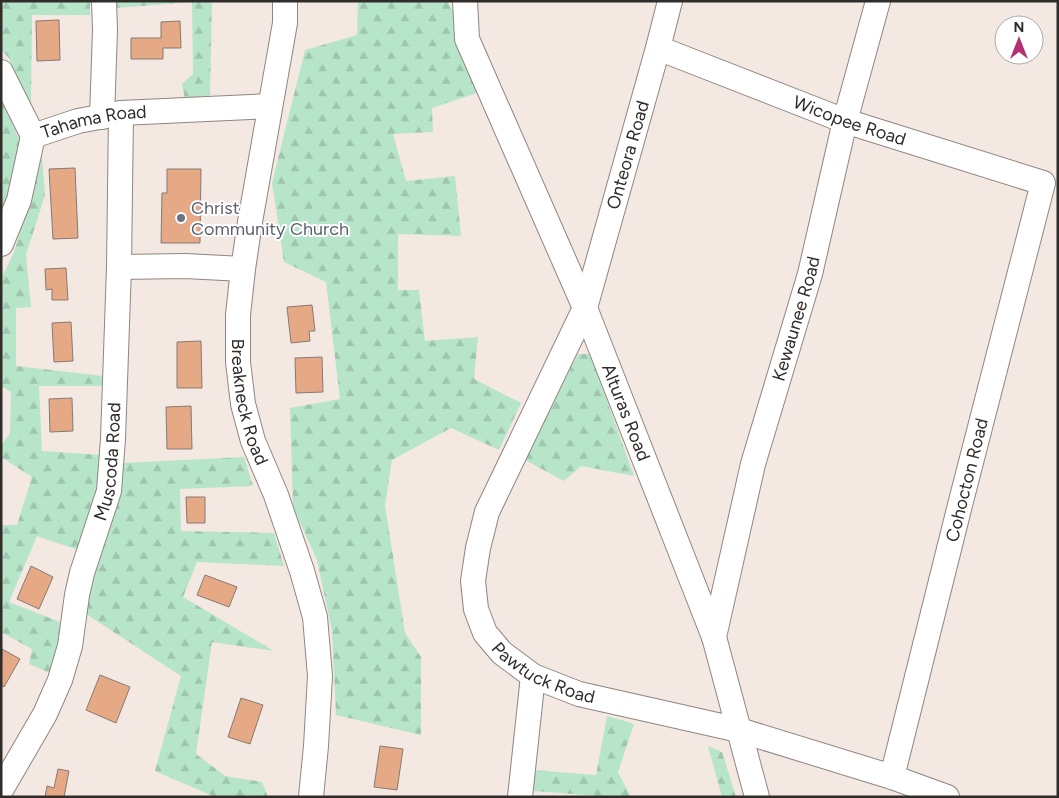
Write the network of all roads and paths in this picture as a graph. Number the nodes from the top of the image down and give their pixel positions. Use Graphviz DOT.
graph roads {
  1 [pos="104,1"];
  2 [pos="285,1"];
  3 [pos="465,1"];
  4 [pos="670,1"];
  5 [pos="878,1"];
  6 [pos="658,48"];
  7 [pos="1,72"];
  8 [pos="270,106"];
  9 [pos="112,115"];
  10 [pos="846,121"];
  11 [pos="32,136"];
  12 [pos="1043,183"];
  13 [pos="1,244"];
  14 [pos="119,268"];
  15 [pos="243,269"];
  16 [pos="585,308"];
  17 [pos="714,637"];
  18 [pos="533,676"];
  19 [pos="739,730"];
  20 [pos="892,777"];
  21 [pos="1,790"];
  22 [pos="311,797"];
  23 [pos="520,797"];
  24 [pos="757,797"];
  25 [pos="947,797"];
  1 -- 9 [label="street, Muscoda Road"];
  2 -- 8 [label="street, Breakneck Road"];
  3 -- 16 [label="street, Alturas Road"];
  4 -- 6 [label="street, Onteora Road"];
  5 -- 10 [label="street, Kewaunee Road"];
  6 -- 10 [label="street, Wicopee Road"];
  6 -- 16 [label="street, Onteora Road"];
  7 -- 11 [label="street"];
  8 -- 9 [label="street, Tahama Road"];
  8 -- 15 [label="street, Breakneck Road"];
  9 -- 11 [label="street, Tahama Road"];
  9 -- 14 [label="street, Muscoda Road"];
  10 -- 12 [label="street, Wicopee Road"];
  10 -- 17 [label="street, Kewaunee Road"];
  11 -- 13 [label="street, Tahama Road"];
  12 -- 20 [label="street, Cohocton Road"];
  14 -- 15 [label="street"];
  14 -- 21 [label="street, Muscoda Road"];
  15 -- 22 [label="street, Breakneck Road"];
  16 -- 17 [label="street, Alturas Road"];
  16 -- 18 [label="street, Pawtuck Road"];
  17 -- 19 [label="street, Alturas Road"];
  18 -- 19 [label="street, Pawtuck Road"];
  18 -- 23 [label="street"];
  19 -- 20 [label="street, Pawtuck Road"];
  19 -- 24 [label="street, Alturas Road"];
  20 -- 25 [label="street, Pawtuck Road"];
}
